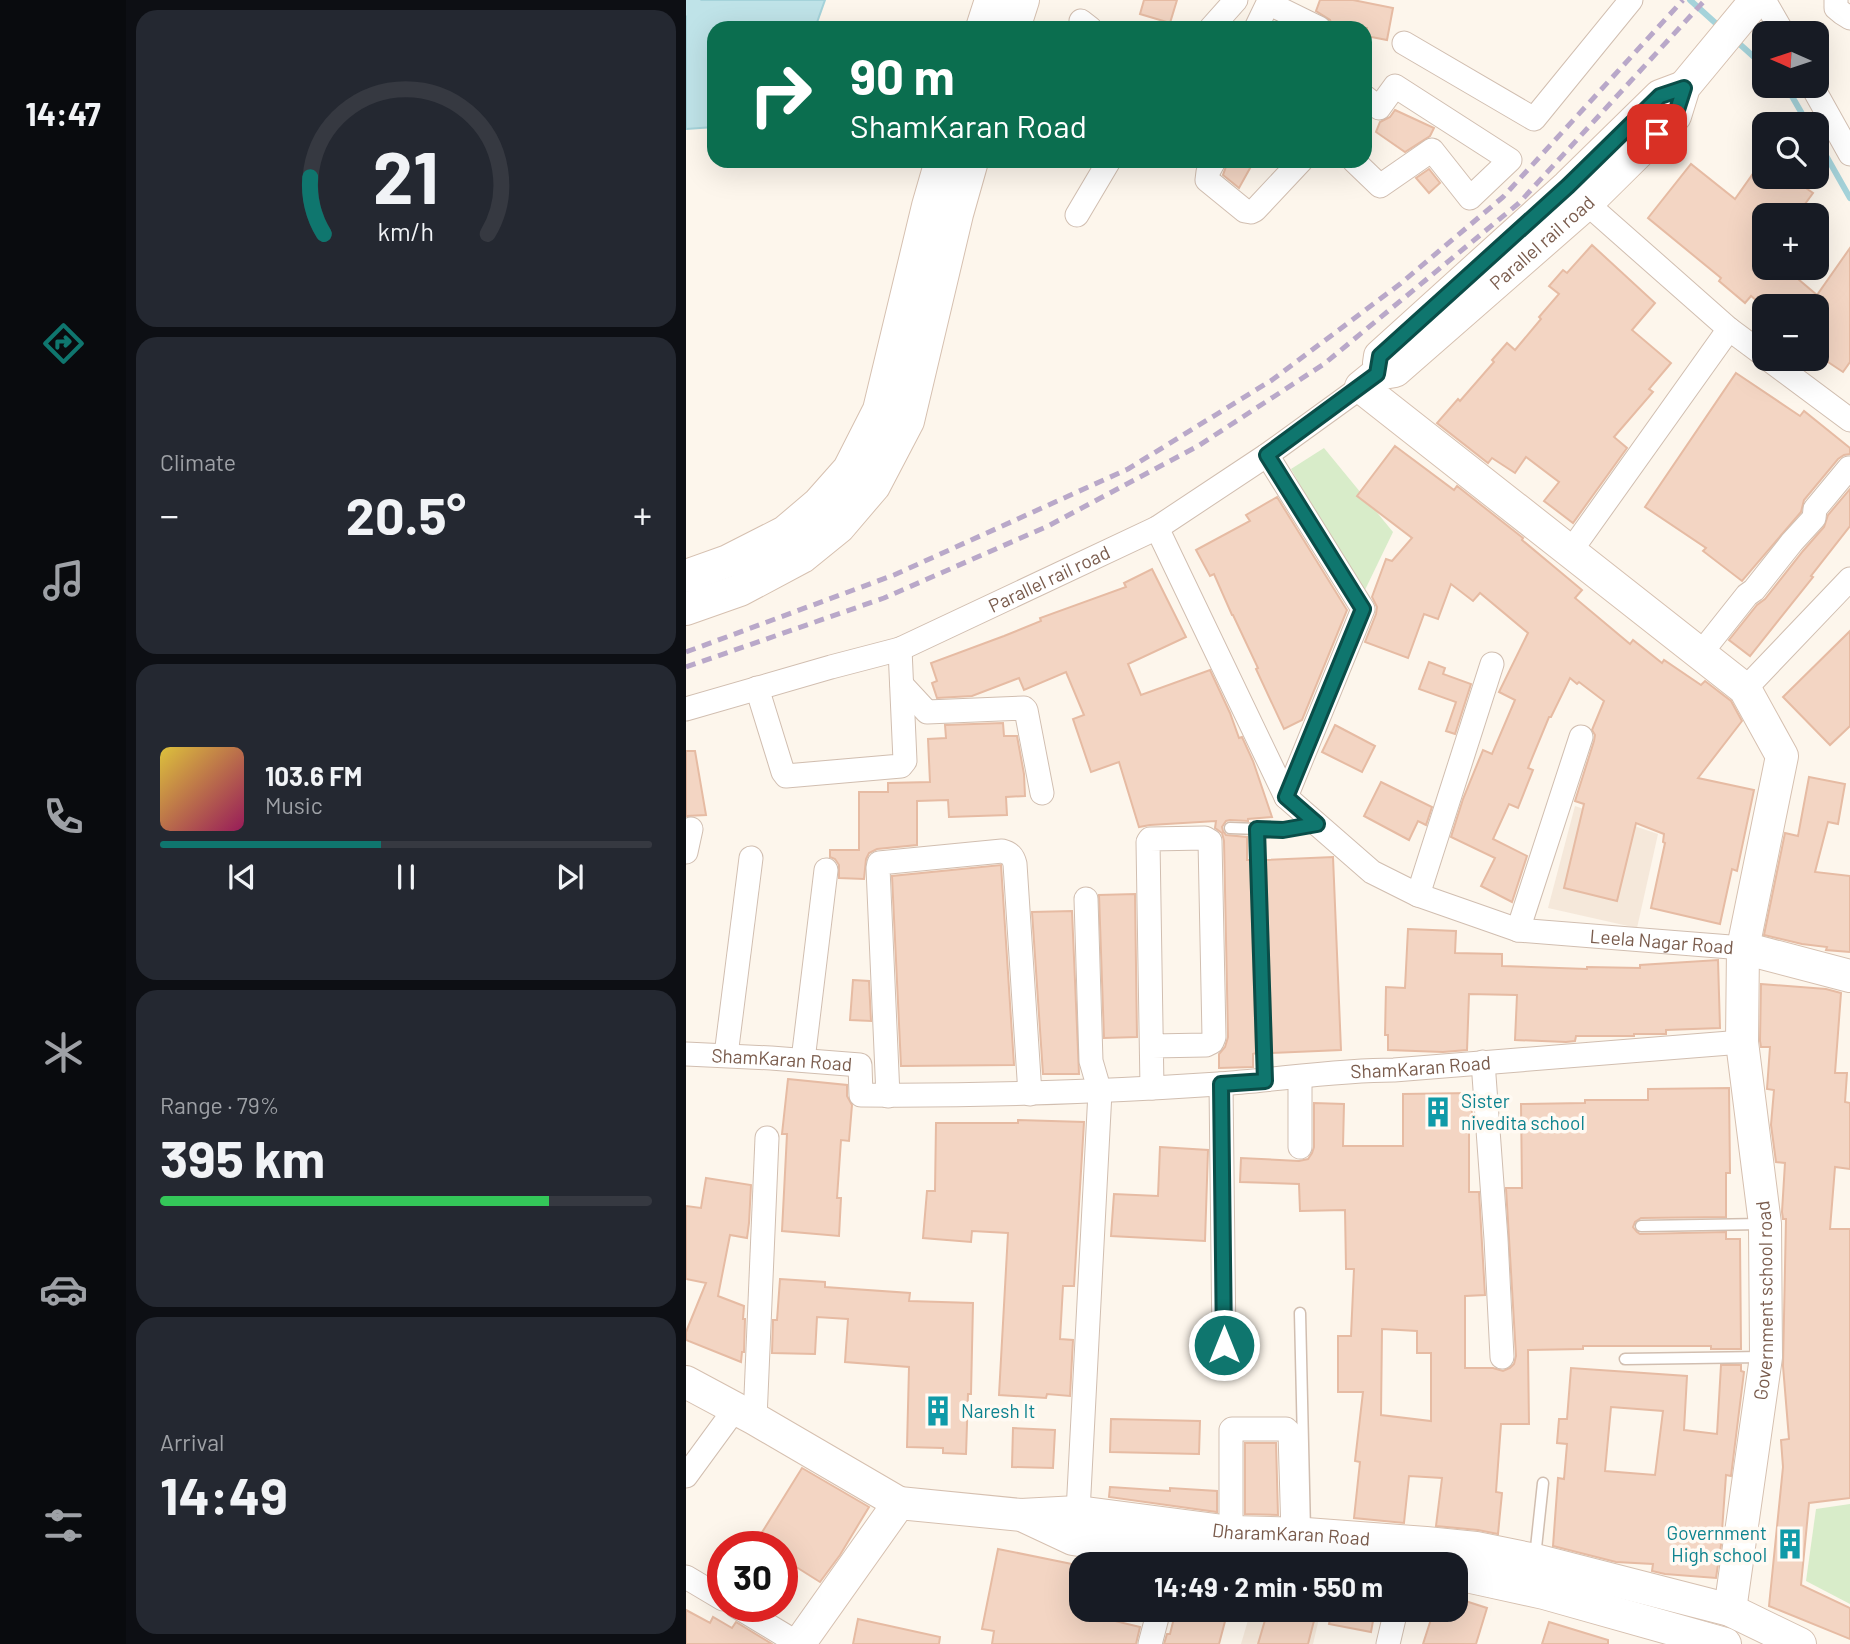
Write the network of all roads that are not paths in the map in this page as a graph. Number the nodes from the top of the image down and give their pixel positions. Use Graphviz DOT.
graph roads {
  1 [pos="991,0"];
  2 [pos="1023,0"];
  3 [pos="1236,0"];
  4 [pos="1756,0"];
  5 [pos="1764,0"];
  6 [pos="1836,0"];
  7 [pos="1626,2"];
  8 [pos="1850,18"];
  9 [pos="984,21"];
  10 [pos="1016,21"];
  11 [pos="1217,21"];
  12 [pos="1259,21"];
  13 [pos="1305,21"];
  14 [pos="1776,21"];
  15 [pos="1404,43"];
  16 [pos="1819,98"];
  17 [pos="1372,102"];
  18 [pos="1850,154"];
  19 [pos="939,168"];
  20 [pos="970,168"];
  21 [pos="1104,168"];
  22 [pos="1210,168"];
  23 [pos="1286,168"];
  24 [pos="1361,168"];
  25 [pos="1577,195"];
  26 [pos="1077,215"];
  27 [pos="923,293"];
  28 [pos="1729,329"];
  29 [pos="1752,346"];
  30 [pos="906,363"];
  31 [pos="1784,371"];
  32 [pos="1369,380"];
  33 [pos="1850,420"];
  34 [pos="1267,455"];
  35 [pos="1849,468"];
  36 [pos="1157,528"];
  37 [pos="1570,552"];
  38 [pos="686,576"];
  39 [pos="1850,579"];
  40 [pos="686,609"];
  41 [pos="901,649"];
  42 [pos="1701,653"];
  43 [pos="1492,664"];
  44 [pos="902,685"];
  45 [pos="757,688"];
  46 [pos="1745,690"];
  47 [pos="686,709"];
  48 [pos="1581,737"];
  49 [pos="1042,793"];
  50 [pos="1286,797"];
  51 [pos="1317,824"];
  52 [pos="1230,828"];
  53 [pos="691,829"];
  54 [pos="1257,829"];
  55 [pos="686,852"];
  56 [pos="751,858"];
  57 [pos="826,870"];
  58 [pos="1418,895"];
  59 [pos="1086,900"];
  60 [pos="1518,930"];
  61 [pos="1743,948"];
  62 [pos="1850,976"];
  63 [pos="1742,1042"];
  64 [pos="1152,1046"];
  65 [pos="686,1054"];
  66 [pos="726,1055"];
  67 [pos="803,1060"];
  68 [pos="1483,1062"];
  69 [pos="1300,1077"];
  70 [pos="1265,1081"];
  71 [pos="1221,1084"];
  72 [pos="1153,1088"];
  73 [pos="1100,1091"];
  74 [pos="1030,1094"];
  75 [pos="888,1096"];
  76 [pos="767,1138"];
  77 [pos="1300,1147"];
  78 [pos="1765,1224"];
  79 [pos="1641,1226"];
  80 [pos="1300,1313"];
  81 [pos="1224,1345"];
  82 [pos="1502,1357"];
  83 [pos="1766,1357"];
  84 [pos="1625,1359"];
  85 [pos="686,1382"];
  86 [pos="745,1414"];
  87 [pos="686,1476"];
  88 [pos="1542,1483"];
  89 [pos="899,1503"];
  90 [pos="1075,1526"];
  91 [pos="1231,1532"];
  92 [pos="1299,1534"];
  93 [pos="1149,1552"];
  94 [pos="1535,1560"];
  95 [pos="686,1577"];
  96 [pos="1468,1577"];
  97 [pos="707,1589"];
  98 [pos="1730,1610"];
  99 [pos="763,1622"];
  100 [pos="1156,1622"];
  101 [pos="1393,1622"];
  102 [pos="799,1644"];
  103 [pos="1150,1644"];
  104 [pos="1388,1644"];
  105 [pos="1725,1644"];
  106 [pos="1800,1644"];
  1 -- 9 [label="street"];
  2 -- 10 [label="street"];
  3 -- 11 [label="street"];
  4 -- 25 [label="street, Parallel rail road"];
  5 -- 14 [label="street"];
  6 -- 8 [label="street"];
  7 -- 15 [label="street"];
  12 -- 13 [label="street"];
  16 -- 18 [label="street"];
  17 -- 24 [label="street"];
  19 -- 27 [label="street"];
  20 -- 27 [label="street"];
  21 -- 26 [label="street"];
  22 -- 23 [label="street"];
  25 -- 28 [label="street"];
  25 -- 32 [label="street, Parallel rail road"];
  27 -- 30 [label="street"];
  28 -- 29 [label="street"];
  28 -- 37 [label="street"];
  30 -- 38 [label="street"];
  30 -- 40 [label="street"];
  31 -- 33 [label="street"];
  32 -- 34 [label="street, Parallel rail road"];
  32 -- 37 [label="street, Leela Nagar Road"];
  34 -- 36 [label="street, Parallel rail road"];
  34 -- 50 [label="street"];
  35 -- 42 [label="street"];
  36 -- 41 [label="street, Parallel rail road"];
  36 -- 50 [label="street"];
  37 -- 42 [label="street, Leela Nagar Road"];
  39 -- 46 [label="street"];
  41 -- 44 [label="street"];
  41 -- 45 [label="street, Parallel rail road"];
  42 -- 46 [label="street, Leela Nagar Road"];
  43 -- 58 [label="street"];
  44 -- 45 [label="street"];
  44 -- 49 [label="street"];
  45 -- 47 [label="street, Parallel rail road"];
  46 -- 61 [label="street, Leela Nagar Road"];
  48 -- 60 [label="street"];
  50 -- 51 [label="street, Leela Nagar Road"];
  51 -- 54 [label="lane"];
  51 -- 58 [label="street, Leela Nagar Road"];
  52 -- 54 [label="lane"];
  53 -- 55 [label="street"];
  54 -- 70 [label="lane"];
  56 -- 66 [label="street"];
  57 -- 67 [label="street"];
  58 -- 60 [label="street, Leela Nagar Road"];
  59 -- 73 [label="street"];
  60 -- 61 [label="street, Leela Nagar Road"];
  61 -- 62 [label="street"];
  61 -- 63 [label="street, Government school road"];
  63 -- 68 [label="street, ShamKaran Road"];
  63 -- 78 [label="street, Government school road"];
  64 -- 64 [label="street"];
  64 -- 72 [label="street"];
  65 -- 66 [label="street, ShamKaran Road"];
  66 -- 67 [label="street, ShamKaran Road"];
  67 -- 75 [label="street, ShamKaran Road"];
  68 -- 69 [label="street, ShamKaran Road"];
  68 -- 82 [label="street"];
  69 -- 70 [label="street, ShamKaran Road"];
  69 -- 77 [label="street"];
  70 -- 71 [label="street, ShamKaran Road"];
  71 -- 72 [label="street, ShamKaran Road"];
  71 -- 81 [label="street"];
  72 -- 73 [label="street, ShamKaran Road"];
  73 -- 74 [label="street, ShamKaran Road"];
  73 -- 90 [label="street"];
  74 -- 75 [label="street, ShamKaran Road"];
  74 -- 75 [label="street"];
  76 -- 86 [label="street"];
  78 -- 79 [label="lane"];
  78 -- 83 [label="street, Government school road"];
  80 -- 92 [label="lane"];
  83 -- 84 [label="lane"];
  83 -- 98 [label="street, Government school road"];
  85 -- 86 [label="street"];
  86 -- 87 [label="street"];
  86 -- 89 [label="street"];
  88 -- 94 [label="lane"];
  89 -- 90 [label="street, DharamKaran Road"];
  89 -- 102 [label="street"];
  90 -- 91 [label="street, DharamKaran Road"];
  90 -- 93 [label="street, DharamKaran Road"];
  91 -- 92 [label="street, DharamKaran Road"];
  91 -- 92 [label="street"];
  92 -- 94 [label="street, DharamKaran Road"];
  94 -- 98 [label="street, DharamKaran Road"];
  95 -- 97 [label="street"];
  96 -- 105 [label="street"];
  98 -- 106 [label="street, DharamKaran Road"];
  99 -- 102 [label="street"];
  100 -- 103 [label="street"];
  101 -- 104 [label="street"];
}
